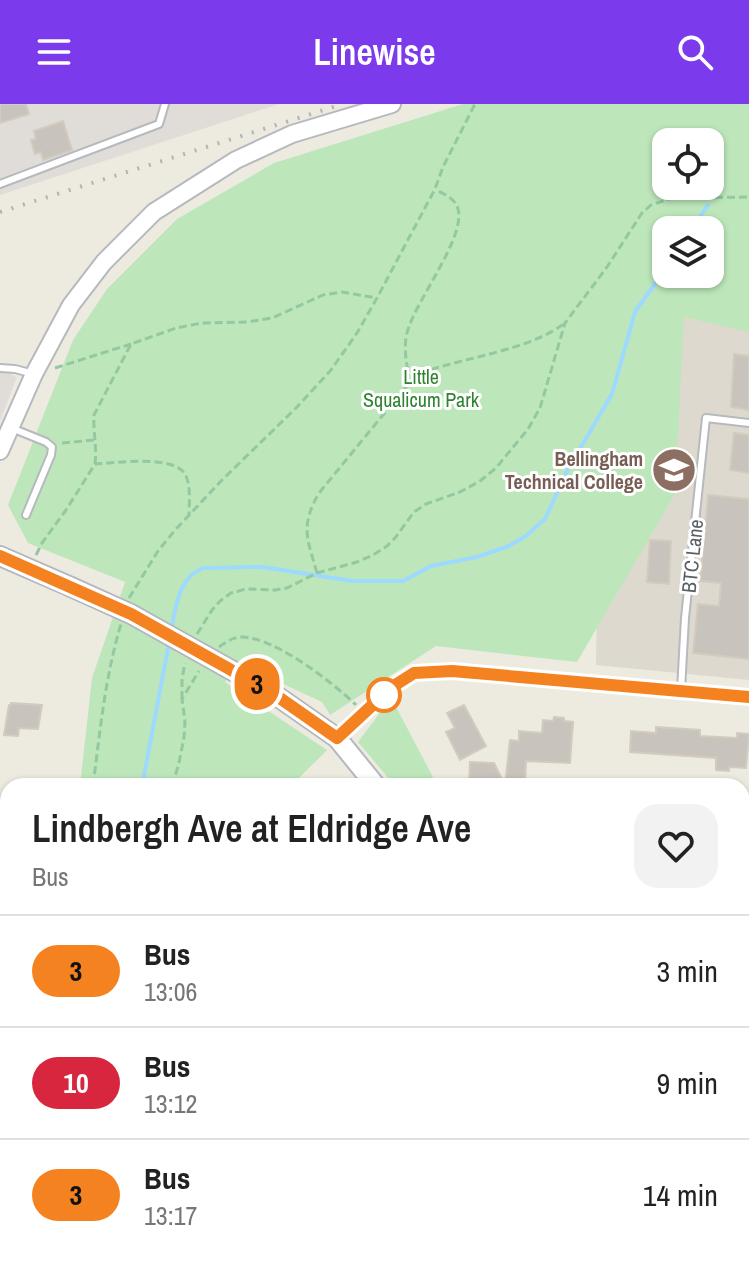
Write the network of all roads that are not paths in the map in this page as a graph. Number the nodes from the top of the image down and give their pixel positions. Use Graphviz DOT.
graph roads {
  1 [pos="165,104"];
  2 [pos="392,104"];
  3 [pos="0,184"];
  4 [pos="0,368"];
  5 [pos="34,374"];
  6 [pos="749,423"];
  7 [pos="10,427"];
  8 [pos="0,451"];
  9 [pos="26,515"];
  10 [pos="0,556"];
  11 [pos="681,690"];
  12 [pos="749,697"];
  13 [pos="337,738"];
  14 [pos="370,778"];
  1 -- 3 [label="lane"];
  2 -- 5 [label="street"];
  4 -- 5 [label="lane"];
  5 -- 7 [label="street"];
  6 -- 11 [label="lane, BTC Lane"];
  7 -- 8 [label="street"];
  7 -- 9 [label="lane"];
  10 -- 13 [label="main road, bridge"];
  11 -- 12 [label="street"];
  11 -- 13 [label="street"];
  13 -- 14 [label="main road"];
}
